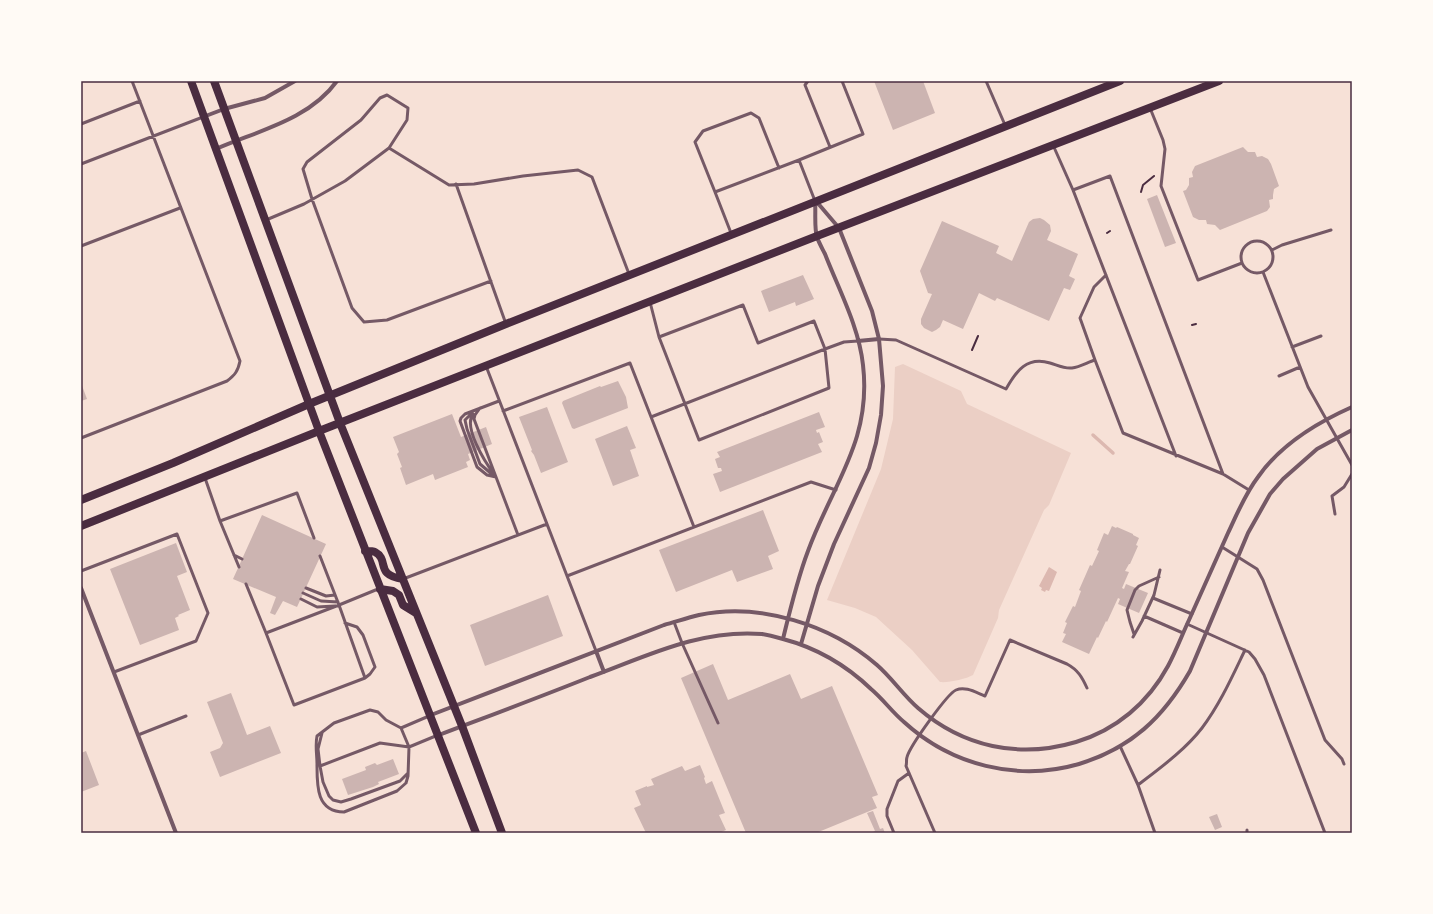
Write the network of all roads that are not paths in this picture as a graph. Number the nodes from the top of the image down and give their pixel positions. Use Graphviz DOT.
graph roads {
  1 [pos="132,81"];
  2 [pos="191,81"];
  3 [pos="214,81"];
  4 [pos="295,81"];
  5 [pos="337,81"];
  6 [pos="808,81"];
  7 [pos="842,81"];
  8 [pos="986,81"];
  9 [pos="1120,81"];
  10 [pos="1219,81"];
  11 [pos="140,101"];
  12 [pos="1150,108"];
  13 [pos="224,109"];
  14 [pos="204,117"];
  15 [pos="81,124"];
  16 [pos="1005,126"];
  17 [pos="153,136"];
  18 [pos="235,141"];
  19 [pos="1054,145"];
  20 [pos="830,147"];
  21 [pos="389,148"];
  22 [pos="216,150"];
  23 [pos="799,160"];
  24 [pos="81,164"];
  25 [pos="779,168"];
  26 [pos="456,184"];
  27 [pos="1073,190"];
  28 [pos="715,192"];
  29 [pos="312,199"];
  30 [pos="815,201"];
  31 [pos="180,208"];
  32 [pos="265,220"];
  33 [pos="839,228"];
  34 [pos="1331,230"];
  35 [pos="731,234"];
  36 [pos="817,236"];
  37 [pos="81,246"];
  38 [pos="1272,250"];
  39 [pos="1242,263"];
  40 [pos="1263,272"];
  41 [pos="629,274"];
  42 [pos="1106,275"];
  43 [pos="491,281"];
  44 [pos="650,302"];
  45 [pos="506,324"];
  46 [pos="1321,336"];
  47 [pos="659,338"];
  48 [pos="879,339"];
  49 [pos="858,340"];
  50 [pos="1292,347"];
  51 [pos="825,349"];
  52 [pos="1095,360"];
  53 [pos="486,366"];
  54 [pos="1300,366"];
  55 [pos="1279,376"];
  56 [pos="330,395"];
  57 [pos="499,401"];
  58 [pos="309,404"];
  59 [pos="685,404"];
  60 [pos="1352,407"];
  61 [pos="480,408"];
  62 [pos="475,411"];
  63 [pos="503,411"];
  64 [pos="651,417"];
  65 [pos="1327,419"];
  66 [pos="340,423"];
  67 [pos="1352,430"];
  68 [pos="319,431"];
  69 [pos="81,438"];
  70 [pos="1336,438"];
  71 [pos="1176,456"];
  72 [pos="1352,465"];
  73 [pos="1224,474"];
  74 [pos="1352,474"];
  75 [pos="205,476"];
  76 [pos="496,477"];
  77 [pos="836,490"];
  78 [pos="1249,490"];
  79 [pos="81,500"];
  80 [pos="1335,514"];
  81 [pos="220,521"];
  82 [pos="547,524"];
  83 [pos="81,526"];
  84 [pos="694,527"];
  85 [pos="518,535"];
  86 [pos="314,538"];
  87 [pos="1222,547"];
  88 [pos="365,551"];
  89 [pos="234,555"];
  90 [pos="320,556"];
  91 [pos="1238,556"];
  92 [pos="242,559"];
  93 [pos="239,566"];
  94 [pos="1160,570"];
  95 [pos="81,571"];
  96 [pos="567,576"];
  97 [pos="1159,577"];
  98 [pos="403,579"];
  99 [pos="246,584"];
  100 [pos="81,588"];
  101 [pos="306,588"];
  102 [pos="380,589"];
  103 [pos="303,593"];
  104 [pos="335,595"];
  105 [pos="1153,598"];
  106 [pos="301,600"];
  107 [pos="338,604"];
  108 [pos="416,613"];
  109 [pos="1192,614"];
  110 [pos="1144,616"];
  111 [pos="788,619"];
  112 [pos="674,622"];
  113 [pos="345,623"];
  114 [pos="807,624"];
  115 [pos="1187,624"];
  116 [pos="1206,632"];
  117 [pos="266,633"];
  118 [pos="1183,633"];
  119 [pos="783,639"];
  120 [pos="682,643"];
  121 [pos="800,644"];
  122 [pos="1245,650"];
  123 [pos="596,651"];
  124 [pos="114,672"];
  125 [pos="604,672"];
  126 [pos="365,678"];
  127 [pos="1087,688"];
  128 [pos="454,707"];
  129 [pos="431,715"];
  130 [pos="186,716"];
  131 [pos="932,718"];
  132 [pos="718,722"];
  133 [pos="462,726"];
  134 [pos="401,728"];
  135 [pos="138,735"];
  136 [pos="438,735"];
  137 [pos="920,736"];
  138 [pos="1120,746"];
  139 [pos="408,747"];
  140 [pos="1344,764"];
  141 [pos="318,767"];
  142 [pos="408,772"];
  143 [pos="910,773"];
  144 [pos="1138,785"];
  145 [pos="176,833"];
  146 [pos="476,833"];
  147 [pos="502,833"];
  148 [pos="894,833"];
  149 [pos="935,833"];
  150 [pos="1156,833"];
  151 [pos="1325,833"];
  1 -- 11 [label="lane"];
  2 -- 14 [label="main road"];
  3 -- 13 [label="main road"];
  4 -- 13 [label="street"];
  5 -- 18 [label="street"];
  6 -- 20 [label="lane"];
  7 -- 20 [label="lane"];
  8 -- 16 [label="lane"];
  9 -- 16 [label="main road"];
  10 -- 12 [label="main road"];
  11 -- 15 [label="lane"];
  11 -- 17 [label="lane"];
  12 -- 19 [label="main road"];
  12 -- 39 [label="lane"];
  13 -- 14 [label="street"];
  13 -- 18 [label="main road"];
  14 -- 17 [label="lane"];
  14 -- 22 [label="main road"];
  16 -- 30 [label="main road"];
  17 -- 24 [label="lane"];
  17 -- 31 [label="lane"];
  18 -- 22 [label="street"];
  18 -- 32 [label="main road"];
  19 -- 27 [label="lane"];
  19 -- 33 [label="main road"];
  20 -- 23 [label="lane"];
  21 -- 26 [label="lane"];
  21 -- 29 [label="lane"];
  21 -- 29 [label="lane"];
  22 -- 58 [label="main road"];
  23 -- 25 [label="lane"];
  23 -- 30 [label="lane"];
  25 -- 28 [label="lane"];
  25 -- 28 [label="lane"];
  26 -- 41 [label="lane"];
  26 -- 43 [label="lane"];
  27 -- 42 [label="lane"];
  27 -- 73 [label="lane"];
  28 -- 35 [label="lane"];
  29 -- 32 [label="lane"];
  29 -- 43 [label="lane"];
  30 -- 33 [label="street"];
  30 -- 35 [label="main road"];
  30 -- 36 [label="street"];
  31 -- 37 [label="lane"];
  31 -- 69 [label="lane"];
  32 -- 56 [label="main road"];
  33 -- 36 [label="main road"];
  33 -- 48 [label="street"];
  34 -- 38 [label="lane"];
  35 -- 41 [label="main road"];
  36 -- 44 [label="main road"];
  36 -- 49 [label="street"];
  38 -- 39 [label="lane"];
  38 -- 40 [label="lane"];
  39 -- 40 [label="lane"];
  40 -- 50 [label="lane"];
  41 -- 45 [label="main road"];
  42 -- 52 [label="lane"];
  42 -- 71 [label="lane"];
  43 -- 45 [label="lane"];
  44 -- 47 [label="lane"];
  44 -- 53 [label="main road"];
  45 -- 56 [label="main road"];
  46 -- 50 [label="lane"];
  47 -- 51 [label="lane"];
  47 -- 59 [label="lane"];
  48 -- 49 [label="street"];
  48 -- 52 [label="lane"];
  48 -- 114 [label="street"];
  49 -- 51 [label="lane"];
  49 -- 77 [label="street"];
  50 -- 54 [label="lane"];
  51 -- 59 [label="lane"];
  51 -- 59 [label="lane"];
  52 -- 71 [label="lane"];
  53 -- 57 [label="lane"];
  53 -- 66 [label="main road"];
  54 -- 55 [label="lane"];
  54 -- 65 [label="lane"];
  56 -- 58 [label="main road"];
  56 -- 66 [label="main road"];
  57 -- 61 [label="lane"];
  57 -- 63 [label="lane"];
  58 -- 68 [label="main road"];
  58 -- 79 [label="main road"];
  59 -- 64 [label="lane"];
  60 -- 65 [label="street"];
  61 -- 62 [label="lane"];
  61 -- 76 [label="lane"];
  62 -- 76 [label="lane"];
  62 -- 76 [label="lane"];
  63 -- 64 [label="lane"];
  63 -- 82 [label="lane"];
  64 -- 84 [label="lane"];
  65 -- 70 [label="lane"];
  65 -- 78 [label="street"];
  66 -- 68 [label="main road"];
  66 -- 98 [label="main road"];
  67 -- 70 [label="street"];
  68 -- 75 [label="main road"];
  68 -- 88 [label="main road"];
  70 -- 72 [label="lane"];
  70 -- 91 [label="street"];
  71 -- 73 [label="lane"];
  73 -- 78 [label="lane"];
  74 -- 80 [label="lane"];
  75 -- 81 [label="lane"];
  75 -- 83 [label="main road"];
  76 -- 85 [label="lane"];
  77 -- 84 [label="lane"];
  77 -- 111 [label="street"];
  78 -- 87 [label="street"];
  81 -- 86 [label="lane"];
  81 -- 89 [label="lane"];
  82 -- 85 [label="lane"];
  82 -- 96 [label="lane"];
  84 -- 96 [label="lane"];
  85 -- 98 [label="lane"];
  87 -- 91 [label="lane"];
  87 -- 109 [label="street"];
  88 -- 98 [label="main road"];
  88 -- 102 [label="main road"];
  89 -- 92 [label="lane"];
  89 -- 93 [label="lane"];
  90 -- 104 [label="lane"];
  91 -- 116 [label="street"];
  91 -- 140 [label="lane"];
  94 -- 97 [label="lane"];
  95 -- 124 [label="lane"];
  96 -- 123 [label="lane"];
  97 -- 105 [label="lane"];
  97 -- 110 [label="lane"];
  98 -- 108 [label="main road"];
  99 -- 117 [label="lane"];
  100 -- 124 [label="street"];
  101 -- 104 [label="lane"];
  102 -- 107 [label="lane"];
  102 -- 108 [label="main road"];
  102 -- 129 [label="main road"];
  103 -- 107 [label="lane"];
  104 -- 107 [label="lane"];
  105 -- 109 [label="lane"];
  105 -- 110 [label="lane"];
  106 -- 107 [label="lane"];
  107 -- 113 [label="lane"];
  107 -- 117 [label="lane"];
  108 -- 128 [label="main road"];
  109 -- 115 [label="street"];
  110 -- 118 [label="lane"];
  111 -- 112 [label="street"];
  111 -- 114 [label="street"];
  111 -- 119 [label="street"];
  112 -- 120 [label="lane"];
  112 -- 123 [label="street"];
  113 -- 126 [label="lane"];
  113 -- 126 [label="lane"];
  114 -- 121 [label="street"];
  114 -- 131 [label="street"];
  115 -- 116 [label="lane"];
  115 -- 118 [label="street"];
  116 -- 122 [label="lane"];
  116 -- 138 [label="street"];
  117 -- 126 [label="lane"];
  118 -- 131 [label="street"];
  119 -- 120 [label="street"];
  119 -- 121 [label="street"];
  120 -- 125 [label="street"];
  120 -- 132 [label="lane"];
  121 -- 137 [label="street"];
  122 -- 144 [label="lane"];
  122 -- 151 [label="lane"];
  123 -- 125 [label="street"];
  123 -- 128 [label="street"];
  124 -- 135 [label="street"];
  125 -- 133 [label="street"];
  127 -- 131 [label="lane"];
  128 -- 129 [label="street"];
  128 -- 133 [label="main road"];
  129 -- 134 [label="lane"];
  129 -- 136 [label="main road"];
  130 -- 135 [label="lane"];
  131 -- 137 [label="lane"];
  133 -- 136 [label="street"];
  133 -- 147 [label="main road"];
  134 -- 139 [label="lane"];
  134 -- 141 [label="lane"];
  135 -- 145 [label="street"];
  136 -- 139 [label="lane"];
  136 -- 146 [label="main road"];
  137 -- 138 [label="street"];
  137 -- 143 [label="lane"];
  138 -- 144 [label="lane"];
  139 -- 141 [label="lane"];
  139 -- 142 [label="lane"];
  141 -- 142 [label="lane"];
  141 -- 142 [label="lane"];
  143 -- 148 [label="lane"];
  143 -- 149 [label="lane"];
  144 -- 150 [label="lane"];
}
